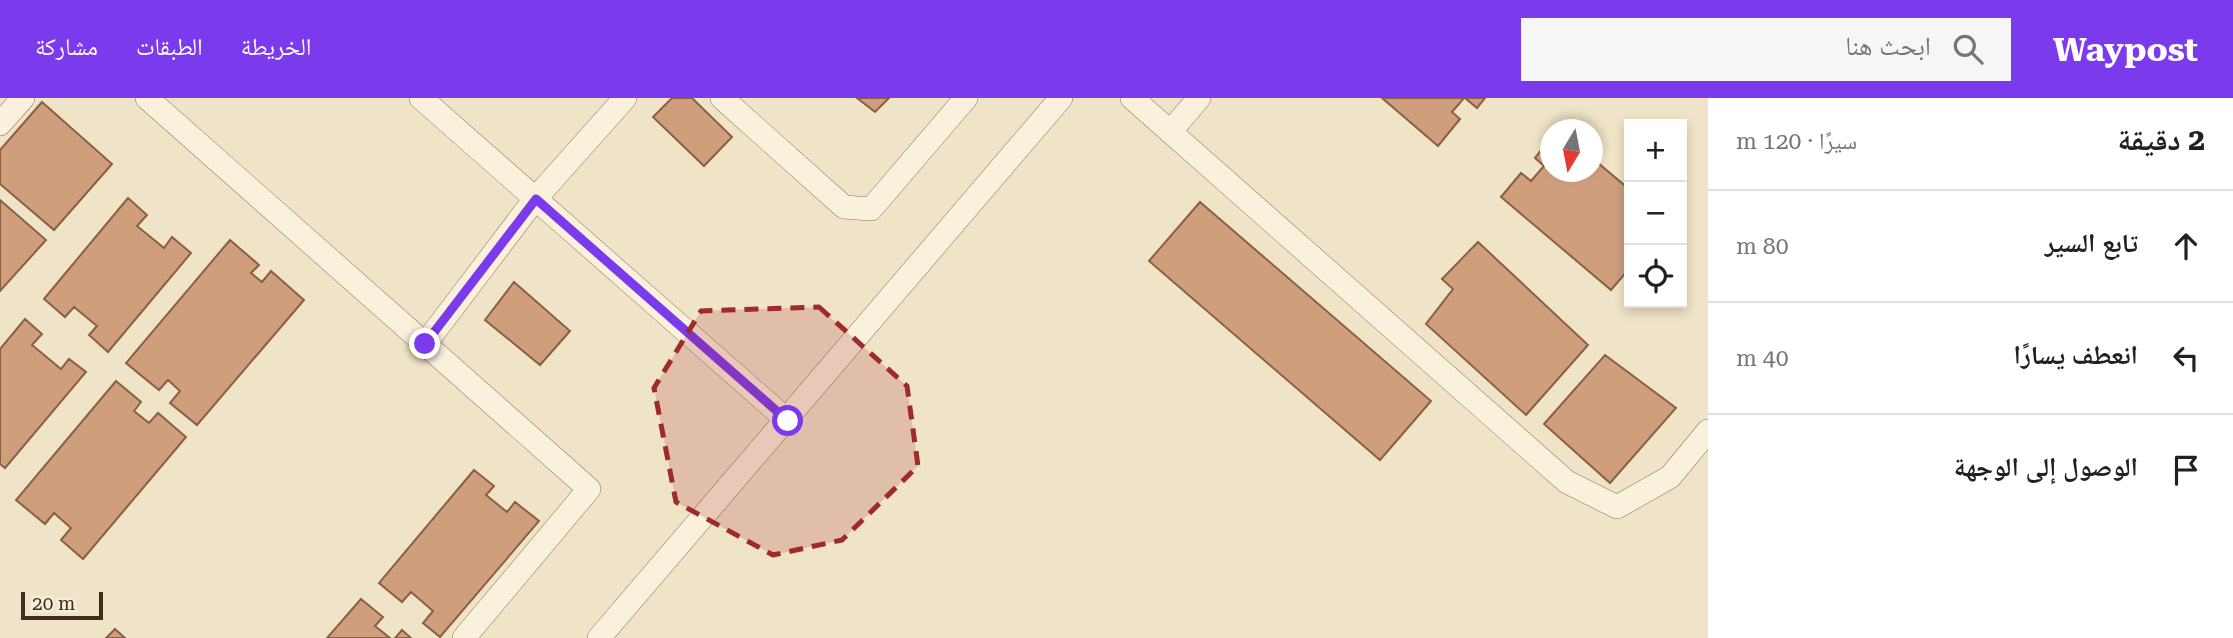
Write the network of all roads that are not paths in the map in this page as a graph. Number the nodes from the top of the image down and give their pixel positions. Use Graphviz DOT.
graph roads {
  1 [pos="23,98"];
  2 [pos="147,98"];
  3 [pos="421,98"];
  4 [pos="625,98"];
  5 [pos="722,98"];
  6 [pos="966,98"];
  7 [pos="1061,98"];
  8 [pos="1132,98"];
  9 [pos="1199,98"];
  10 [pos="0,124"];
  11 [pos="1170,132"];
  12 [pos="536,199"];
  13 [pos="425,344"];
  14 [pos="788,421"];
  15 [pos="1708,431"];
  16 [pos="464,638"];
  17 [pos="599,638"];
  1 -- 10 [label="street"];
  2 -- 13 [label="street"];
  3 -- 12 [label="street"];
  4 -- 12 [label="street"];
  5 -- 6 [label="street"];
  7 -- 14 [label="street"];
  8 -- 11 [label="street"];
  9 -- 11 [label="street"];
  11 -- 15 [label="street"];
  12 -- 13 [label="street"];
  12 -- 14 [label="street"];
  13 -- 16 [label="street"];
  14 -- 17 [label="street"];
}
